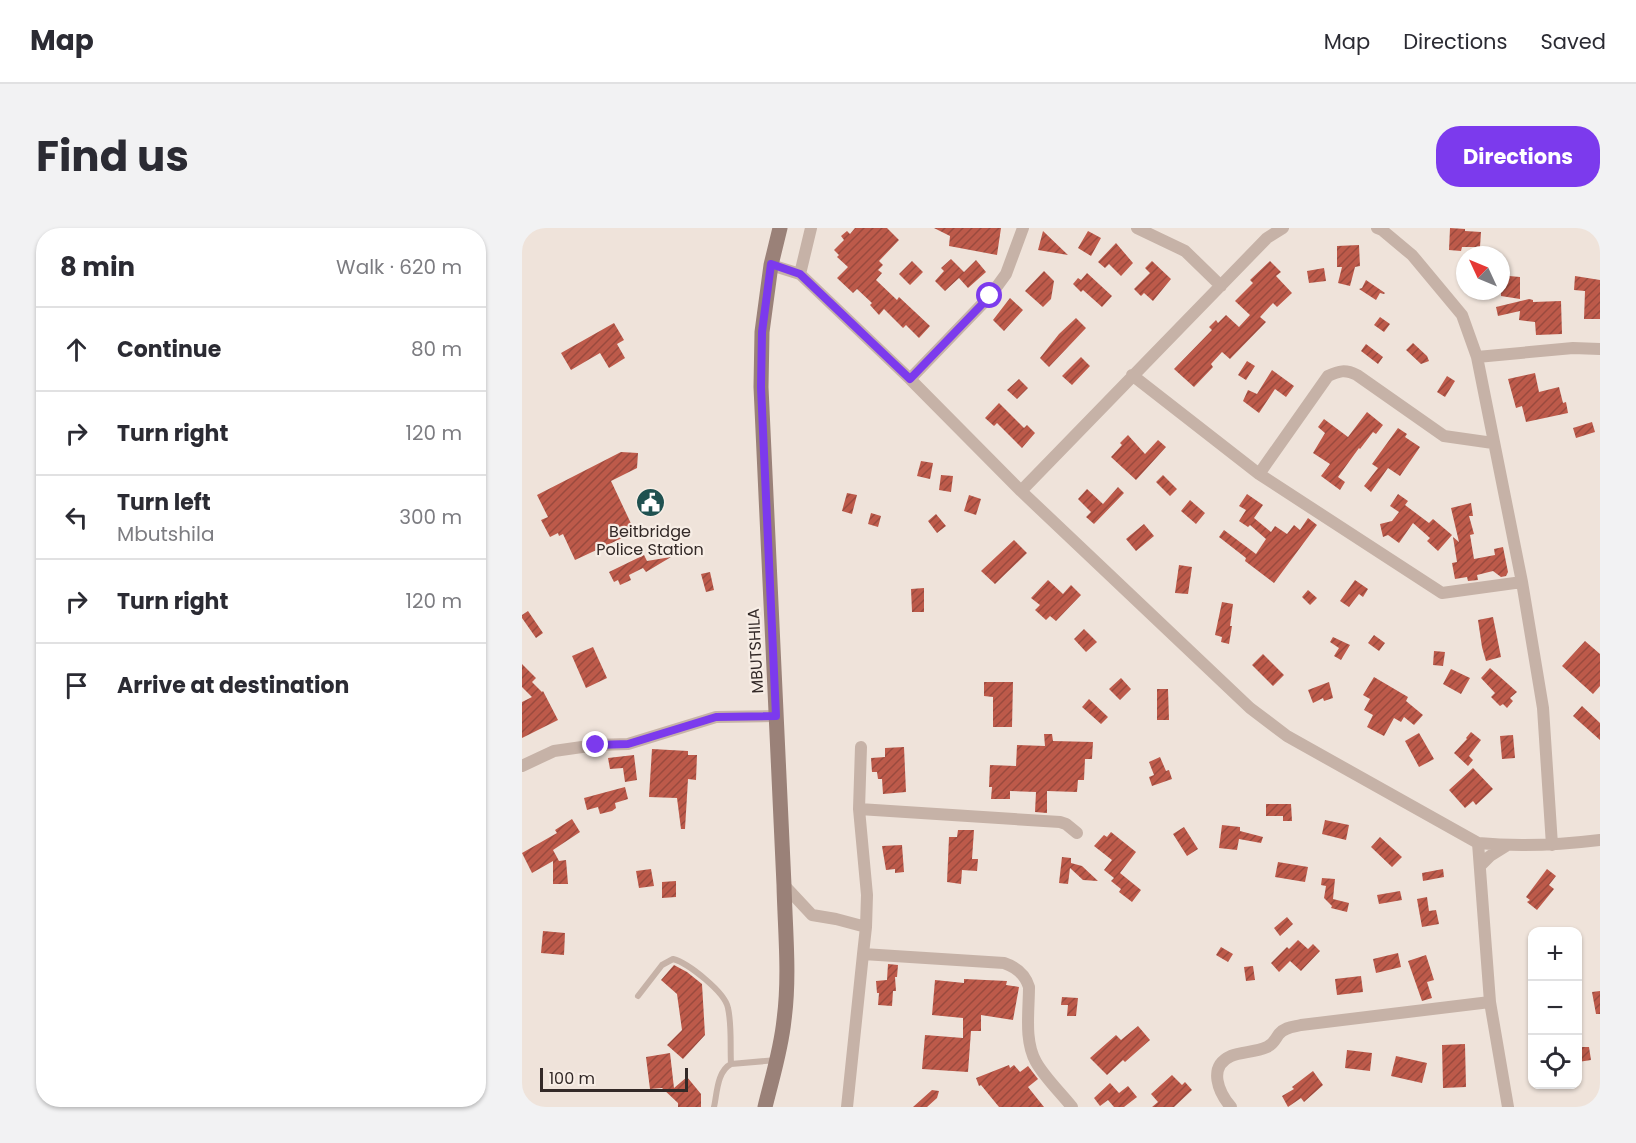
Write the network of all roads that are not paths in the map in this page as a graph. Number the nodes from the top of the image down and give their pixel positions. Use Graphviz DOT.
graph roads {
  1 [pos="780,228"];
  2 [pos="811,228"];
  3 [pos="1023,228"];
  4 [pos="1137,228"];
  5 [pos="1283,228"];
  6 [pos="1377,228"];
  7 [pos="771,264"];
  8 [pos="800,274"];
  9 [pos="1221,286"];
  10 [pos="1600,349"];
  11 [pos="1477,357"];
  12 [pos="1132,375"];
  13 [pos="910,379"];
  14 [pos="1493,443"];
  15 [pos="1259,474"];
  16 [pos="1021,490"];
  17 [pos="1522,582"];
  18 [pos="776,716"];
  19 [pos="861,747"];
  20 [pos="522,766"];
  21 [pos="860,809"];
  22 [pos="1077,833"];
  23 [pos="1600,840"];
  24 [pos="1478,843"];
  25 [pos="1552,845"];
  26 [pos="1506,846"];
  27 [pos="1480,866"];
  28 [pos="784,885"];
  29 [pos="866,927"];
  30 [pos="862,954"];
  31 [pos="638,996"];
  32 [pos="1490,1002"];
  33 [pos="777,1060"];
  34 [pos="730,1064"];
  35 [pos="714,1107"];
  36 [pos="765,1107"];
  37 [pos="847,1107"];
  38 [pos="1072,1107"];
  39 [pos="1231,1107"];
  40 [pos="1508,1107"];
  1 -- 7 [label="street, MBUTSHILA"];
  2 -- 8 [label="street"];
  3 -- 13 [label="street"];
  4 -- 9 [label="street"];
  5 -- 9 [label="street"];
  6 -- 11 [label="street"];
  7 -- 8 [label="street"];
  7 -- 18 [label="street, MBUTSHILA"];
  8 -- 13 [label="street"];
  9 -- 12 [label="street"];
  10 -- 11 [label="street"];
  11 -- 14 [label="street"];
  12 -- 15 [label="street"];
  12 -- 16 [label="street"];
  13 -- 16 [label="street"];
  14 -- 15 [label="street"];
  14 -- 17 [label="street"];
  15 -- 17 [label="street"];
  16 -- 24 [label="street"];
  17 -- 25 [label="street"];
  18 -- 20 [label="street"];
  18 -- 28 [label="street, MBUTSHILA"];
  19 -- 21 [label="street"];
  21 -- 22 [label="street"];
  21 -- 29 [label="street"];
  23 -- 25 [label="street"];
  24 -- 26 [label="street"];
  24 -- 27 [label="street"];
  25 -- 26 [label="street"];
  26 -- 27 [label="street"];
  27 -- 32 [label="street"];
  28 -- 29 [label="street"];
  28 -- 33 [label="street, MBUTSHILA"];
  29 -- 30 [label="street"];
  30 -- 37 [label="street"];
  30 -- 38 [label="street"];
  31 -- 34 [label="lane"];
  32 -- 39 [label="street"];
  32 -- 40 [label="street"];
  33 -- 34 [label="lane"];
  33 -- 36 [label="street, MBUTSHILA"];
  34 -- 35 [label="lane"];
}
